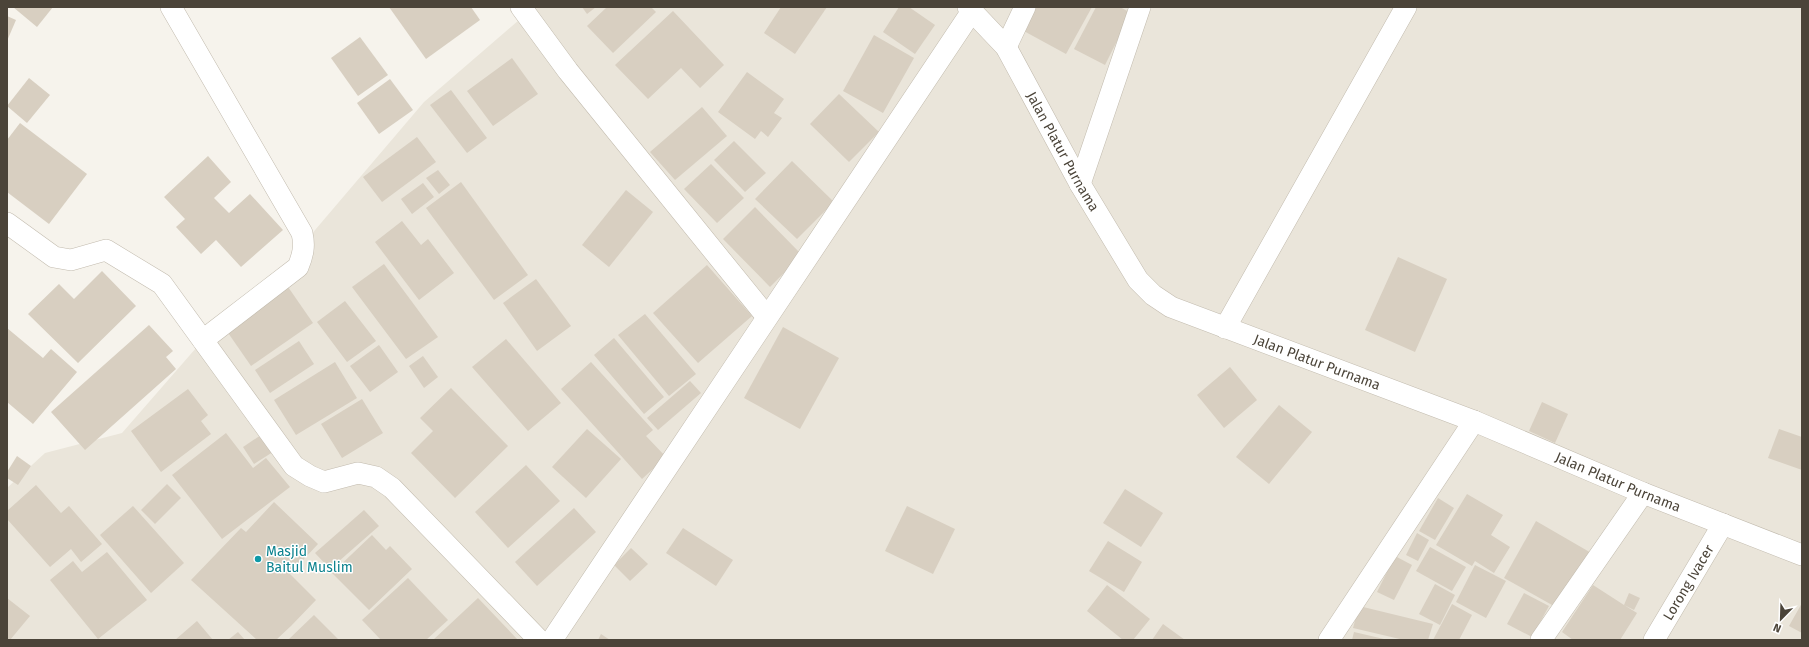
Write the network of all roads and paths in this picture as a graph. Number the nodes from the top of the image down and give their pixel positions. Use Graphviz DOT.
graph roads {
  1 [pos="171,7"];
  2 [pos="521,7"];
  3 [pos="1025,7"];
  4 [pos="1140,7"];
  5 [pos="1406,7"];
  6 [pos="970,9"];
  7 [pos="1006,47"];
  8 [pos="1080,184"];
  9 [pos="7,223"];
  10 [pos="767,317"];
  11 [pos="1226,328"];
  12 [pos="203,340"];
  13 [pos="1474,421"];
  14 [pos="1643,494"];
  15 [pos="1724,524"];
  16 [pos="1802,555"];
  17 [pos="539,640"];
  18 [pos="552,640"];
  19 [pos="1329,640"];
  20 [pos="1541,640"];
  21 [pos="1654,640"];
  1 -- 12 [label="street"];
  2 -- 10 [label="street"];
  3 -- 7 [label="street"];
  4 -- 8 [label="street"];
  5 -- 11 [label="street"];
  6 -- 7 [label="street, Jalan Platur Purnama"];
  6 -- 10 [label="street"];
  7 -- 8 [label="street, Jalan Platur Purnama"];
  8 -- 11 [label="street, Jalan Platur Purnama"];
  9 -- 12 [label="street"];
  10 -- 18 [label="street"];
  11 -- 13 [label="street, Jalan Platur Purnama"];
  12 -- 17 [label="street"];
  13 -- 14 [label="street, Jalan Platur Purnama"];
  13 -- 19 [label="street"];
  14 -- 15 [label="street, Jalan Platur Purnama"];
  14 -- 20 [label="street"];
  15 -- 16 [label="street, Jalan Platur Purnama"];
  15 -- 21 [label="street, Lorong Ivacer"];
}
